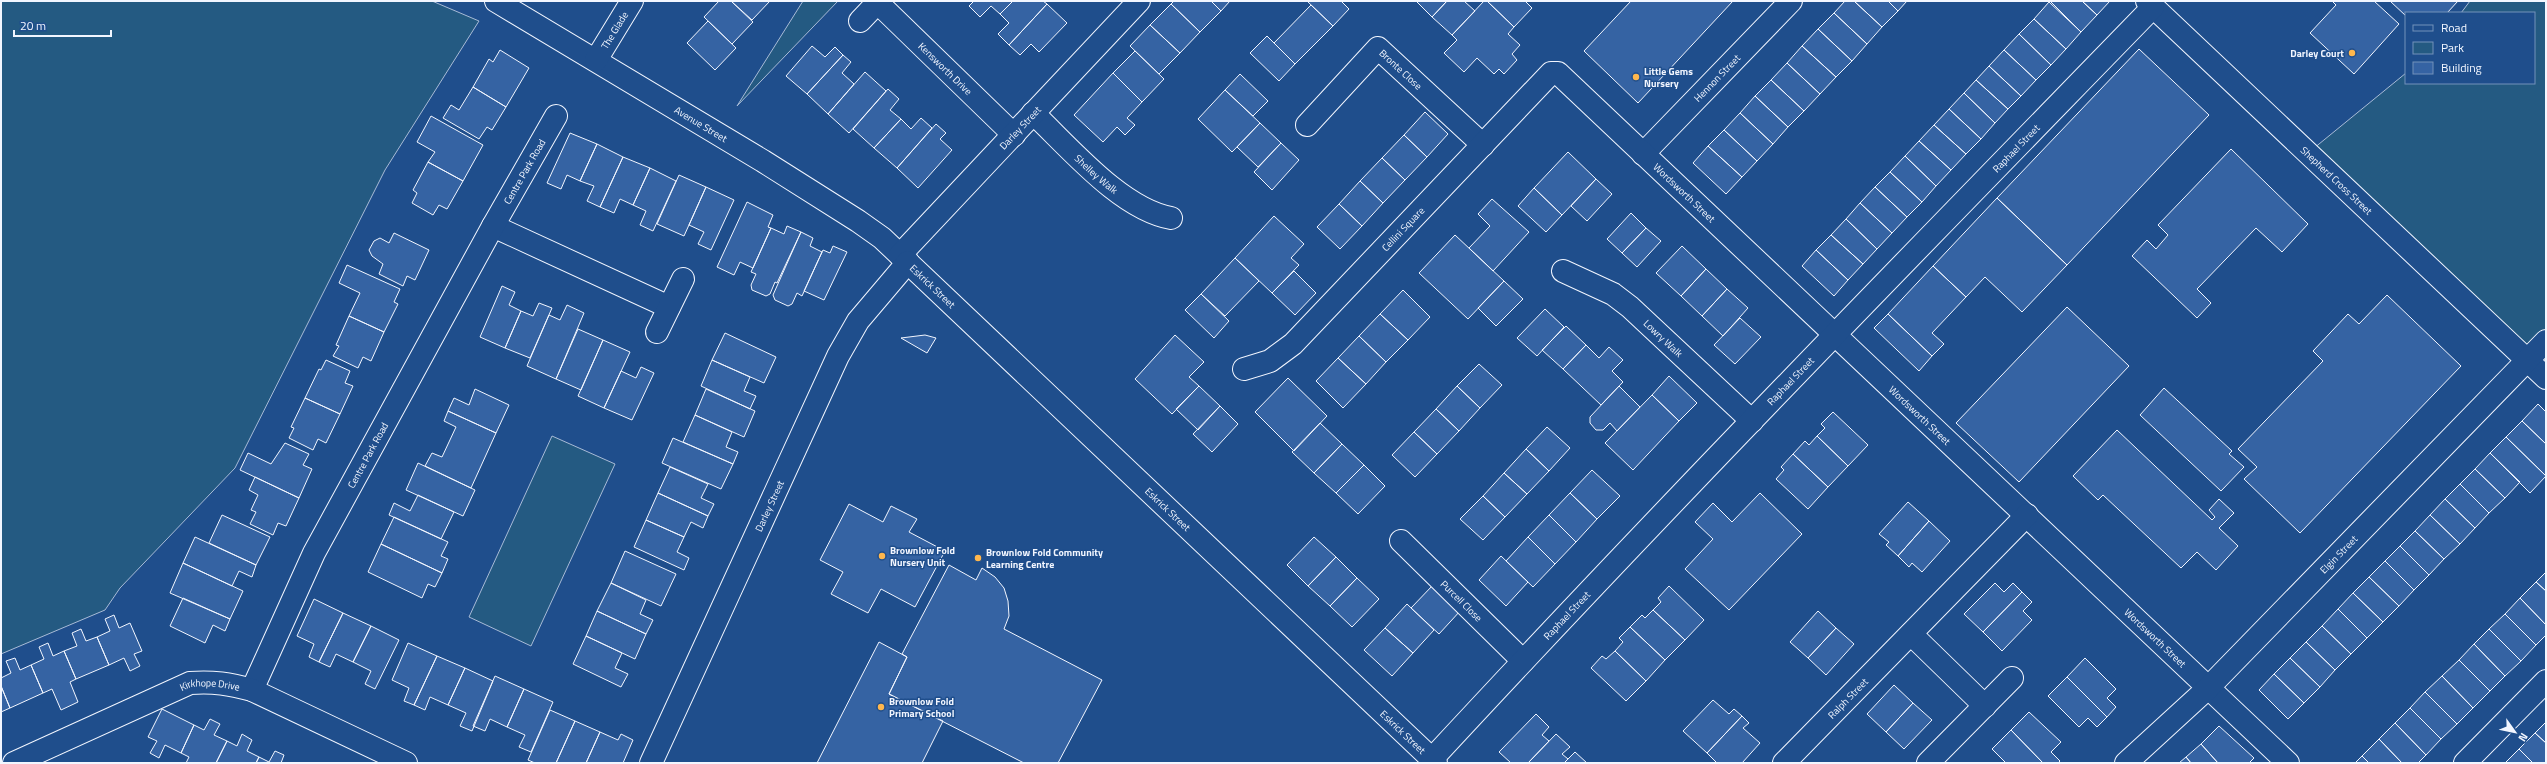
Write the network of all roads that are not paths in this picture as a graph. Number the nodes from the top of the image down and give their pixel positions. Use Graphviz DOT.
graph roads {
  1 [pos="496,1"];
  2 [pos="632,1"];
  3 [pos="1139,1"];
  4 [pos="1791,1"];
  5 [pos="878,2"];
  6 [pos="2150,4"];
  7 [pos="860,21"];
  8 [pos="596,60"];
  9 [pos="1551,73"];
  10 [pos="1033,113"];
  11 [pos="556,116"];
  12 [pos="1307,125"];
  13 [pos="1014,135"];
  14 [pos="1483,145"];
  15 [pos="1643,154"];
  16 [pos="1170,218"];
  17 [pos="493,226"];
  18 [pos="904,258"];
  19 [pos="1563,271"];
  20 [pos="683,279"];
  21 [pos="669,307"];
  22 [pos="657,332"];
  23 [pos="1835,334"];
  24 [pos="2546,341"];
  25 [pos="2528,359"];
  26 [pos="1244,369"];
  27 [pos="2546,378"];
  28 [pos="1752,421"];
  29 [pos="2027,515"];
  30 [pos="1401,541"];
  31 [pos="1911,634"];
  32 [pos="1523,661"];
  33 [pos="2012,678"];
  34 [pos="2546,682"];
  35 [pos="2208,688"];
  36 [pos="252,690"];
  37 [pos="1985,706"];
  38 [pos="1434,761"];
  39 [pos="14,763"];
  40 [pos="406,763"];
  41 [pos="650,763"];
  42 [pos="1784,763"];
  43 [pos="1928,763"];
  44 [pos="2126,763"];
  45 [pos="2288,763"];
  46 [pos="2465,763"];
  1 -- 8 [label="street, Avenue Street"];
  2 -- 8 [label="street, The Glade"];
  3 -- 10 [label="street, Darley Street"];
  4 -- 15 [label="street, Hennon Street"];
  5 -- 7 [label="street, Kensworth Drive"];
  5 -- 13 [label="street, Kensworth Drive"];
  6 -- 23 [label="street, Raphael Street"];
  6 -- 25 [label="street, Shepherd Cross Street"];
  8 -- 18 [label="street, Avenue Street"];
  9 -- 14 [label="street, Cellini Square"];
  9 -- 15 [label="street, Wordsworth Street"];
  10 -- 13 [label="street, Darley Street"];
  10 -- 16 [label="street, Shelley Walk"];
  11 -- 17 [label="street, Centre Park Road"];
  12 -- 14 [label="street, Bronte Close"];
  13 -- 18 [label="street, Darley Street"];
  14 -- 26 [label="street, Cellini Square"];
  15 -- 23 [label="street, Wordsworth Street"];
  17 -- 21 [label="street"];
  17 -- 36 [label="street, Centre Park Road"];
  18 -- 38 [label="street, Eskrick Street"];
  18 -- 41 [label="street, Darley Street"];
  19 -- 28 [label="street, Lowry Walk"];
  20 -- 21 [label="street"];
  21 -- 22 [label="street"];
  23 -- 28 [label="street, Raphael Street"];
  23 -- 29 [label="street, Wordsworth Street"];
  24 -- 25 [label="street, Elgin Street"];
  25 -- 27 [label="street, Shepherd Cross Street"];
  25 -- 35 [label="street, Elgin Street"];
  28 -- 32 [label="street, Raphael Street"];
  29 -- 31 [label="street, Ralph Street"];
  29 -- 35 [label="street, Wordsworth Street"];
  30 -- 32 [label="street, Purcell Close"];
  31 -- 37 [label="street"];
  31 -- 42 [label="street, Ralph Street"];
  32 -- 38 [label="street, Raphael Street"];
  33 -- 37 [label="street"];
  34 -- 46 [label="street"];
  35 -- 44 [label="street, Elgin Street"];
  35 -- 45 [label="street, Wordsworth Street"];
  36 -- 39 [label="street, Kirkhope Drive"];
  36 -- 40 [label="street, Kirkhope Drive"];
  37 -- 43 [label="street"];
}
